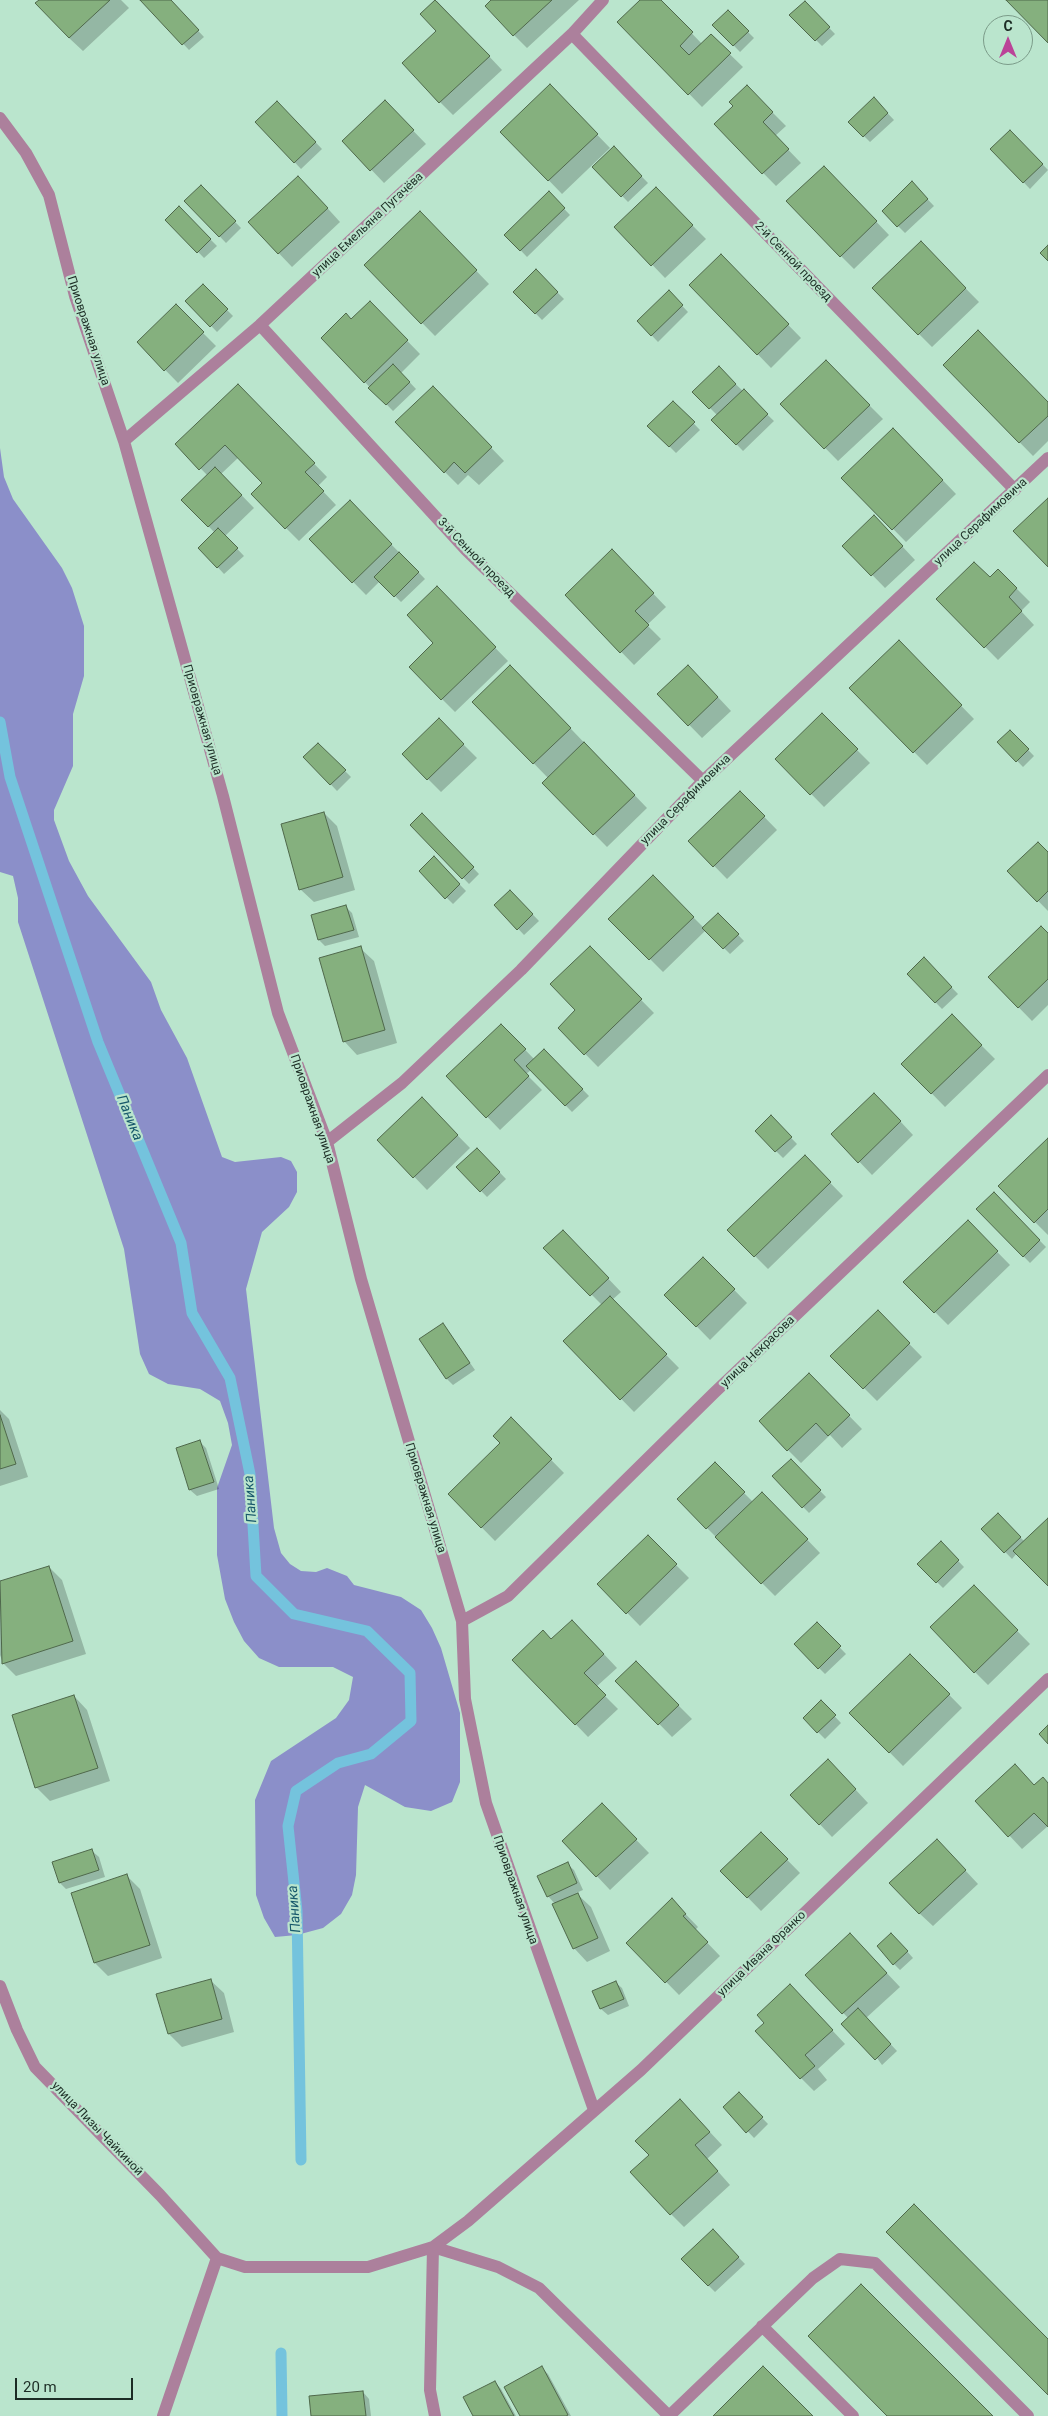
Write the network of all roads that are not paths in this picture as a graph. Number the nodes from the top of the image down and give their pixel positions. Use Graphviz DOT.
graph roads {
  1 [pos="603,0"];
  2 [pos="572,34"];
  3 [pos="0,118"];
  4 [pos="260,325"];
  5 [pos="124,441"];
  6 [pos="1048,458"];
  7 [pos="1015,490"];
  8 [pos="703,781"];
  9 [pos="1048,1075"];
  10 [pos="326,1142"];
  11 [pos="462,1621"];
  12 [pos="1048,1679"];
  13 [pos="0,1986"];
  14 [pos="594,2110"];
  15 [pos="433,2247"];
  16 [pos="217,2258"];
  17 [pos="762,2326"];
  18 [pos="163,2416"];
  19 [pos="435,2416"];
  20 [pos="669,2416"];
  21 [pos="853,2416"];
  22 [pos="1028,2416"];
  1 -- 2 [label="street, улица Емельяна Пугачёва"];
  2 -- 4 [label="street, улица Емельяна Пугачёва"];
  2 -- 7 [label="street, 2-й Сенной проезд"];
  3 -- 5 [label="street, Приовражная улица"];
  4 -- 5 [label="street, улица Емельяна Пугачёва"];
  4 -- 8 [label="street, 3-й Сенной проезд"];
  5 -- 10 [label="street, Приовражная улица"];
  6 -- 7 [label="street, улица Серафимовича"];
  7 -- 8 [label="street, улица Серафимовича"];
  8 -- 10 [label="street, улица Серафимовича"];
  9 -- 11 [label="street, улица Некрасова"];
  10 -- 11 [label="street, Приовражная улица"];
  11 -- 14 [label="street, Приовражная улица"];
  12 -- 14 [label="street, улица Ивана Франко"];
  13 -- 16 [label="street, улица Лизы Чайкиной"];
  14 -- 15 [label="street, улица Ивана Франко"];
  15 -- 16 [label="street"];
  15 -- 19 [label="street"];
  15 -- 20 [label="street"];
  16 -- 18 [label="street"];
  17 -- 20 [label="street"];
  17 -- 21 [label="street"];
  17 -- 22 [label="street"];
}
